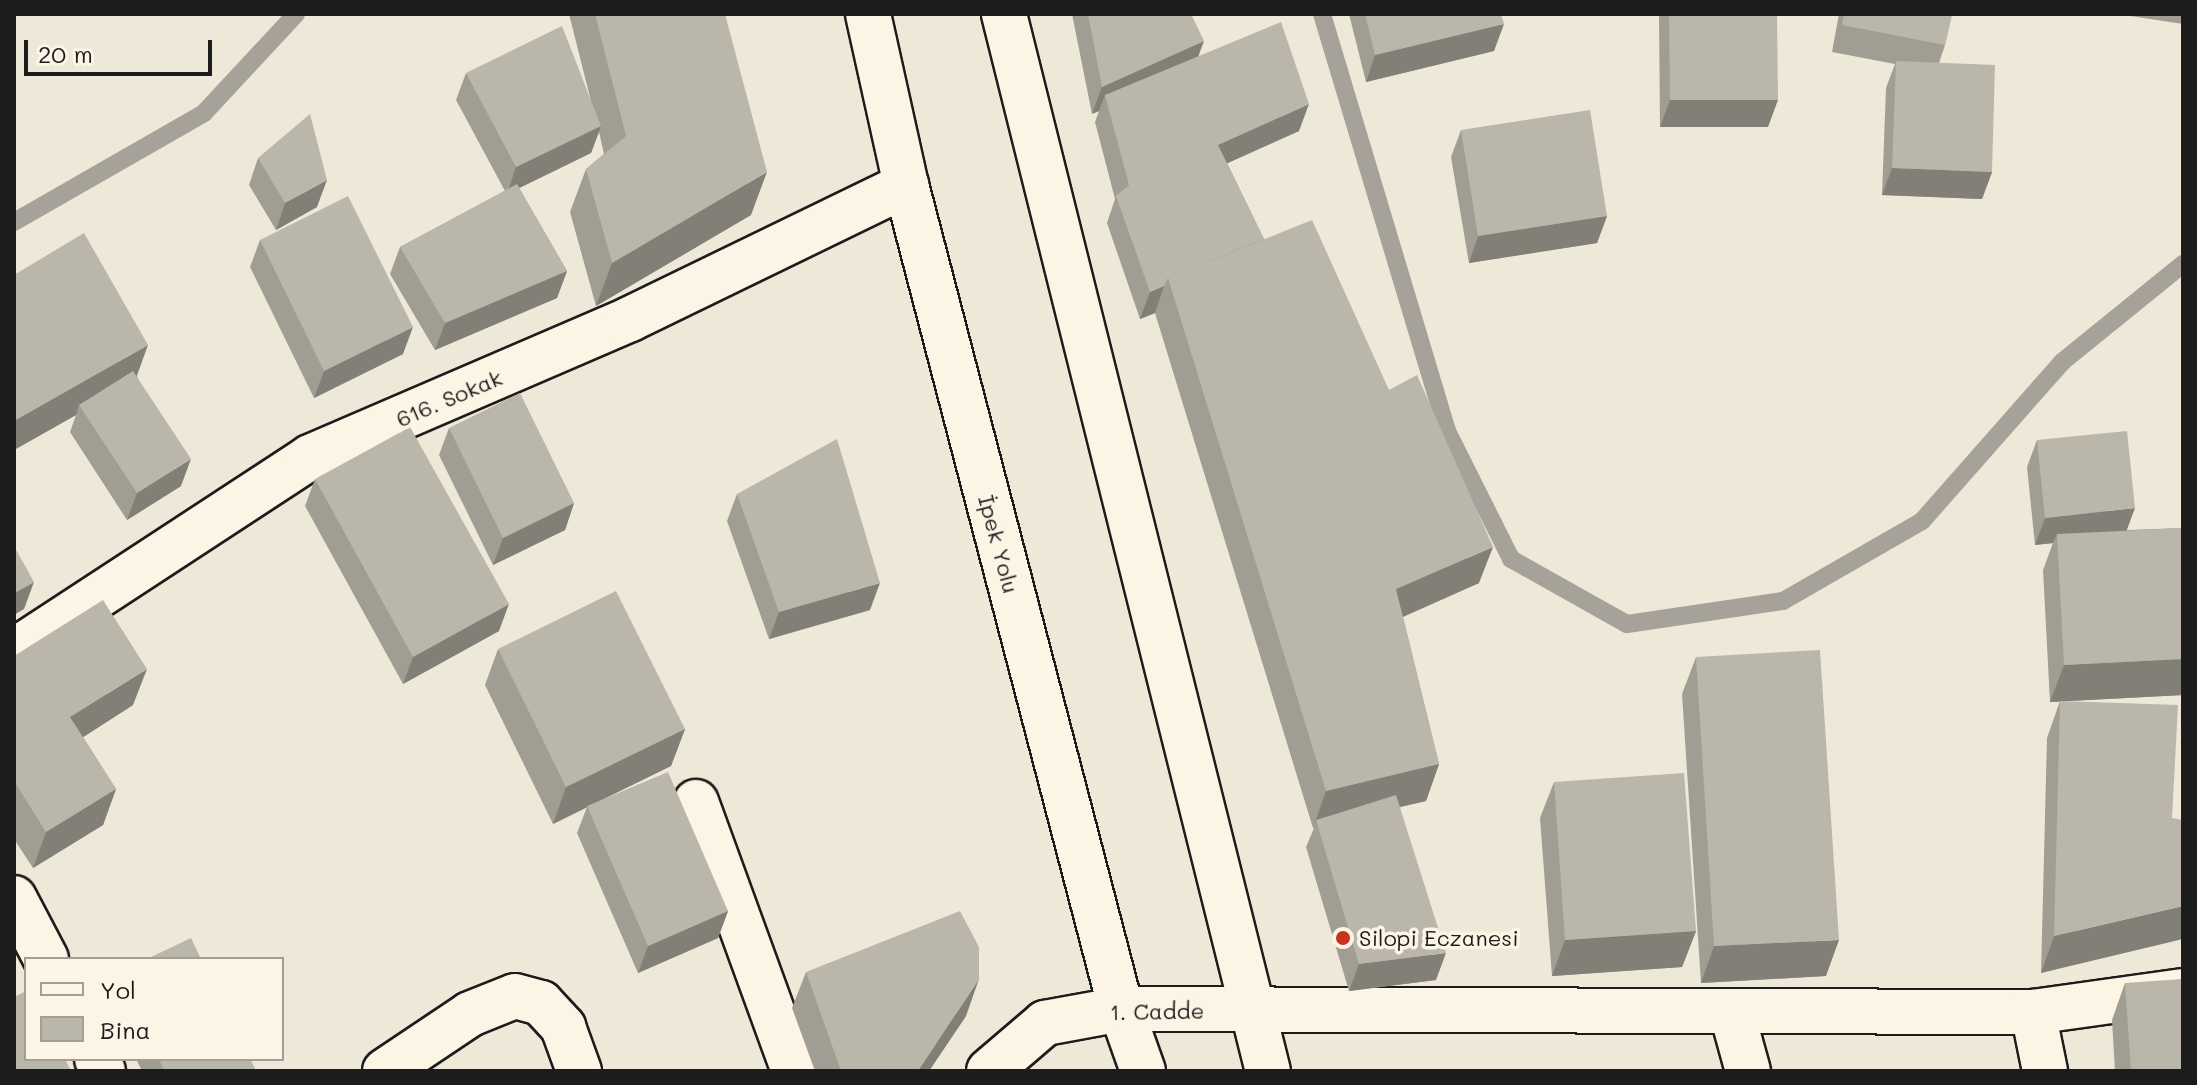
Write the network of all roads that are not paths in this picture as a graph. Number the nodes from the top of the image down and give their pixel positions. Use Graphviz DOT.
graph roads {
  1 [pos="868,14"];
  2 [pos="1004,14"];
  3 [pos="906,185"];
  4 [pos="14,651"];
  5 [pos="696,802"];
  6 [pos="14,898"];
  7 [pos="45,957"];
  8 [pos="2183,991"];
  9 [pos="1121,1009"];
  10 [pos="1249,1010"];
  11 [pos="2033,1012"];
  12 [pos="1732,1013"];
  13 [pos="385,1071"];
  14 [pos="579,1071"];
  15 [pos="794,1071"];
  16 [pos="989,1071"];
  17 [pos="1143,1071"];
  18 [pos="1268,1071"];
  19 [pos="1748,1071"];
  20 [pos="2045,1071"];
  1 -- 3 [label="main road, İpek Yolu"];
  2 -- 10 [label="main road"];
  3 -- 4 [label="main road, 616. Sokak"];
  3 -- 9 [label="main road, İpek Yolu"];
  5 -- 15 [label="main road"];
  6 -- 7 [label="main road"];
  8 -- 11 [label="main road, 1. Cadde"];
  9 -- 10 [label="main road, 1. Cadde"];
  9 -- 16 [label="main road, 1. Cadde"];
  9 -- 17 [label="main road, İpek Yolu"];
  10 -- 12 [label="main road, 1. Cadde"];
  10 -- 18 [label="main road"];
  11 -- 12 [label="main road, 1. Cadde"];
  11 -- 20 [label="main road"];
  12 -- 19 [label="main road"];
  13 -- 14 [label="main road"];
}
